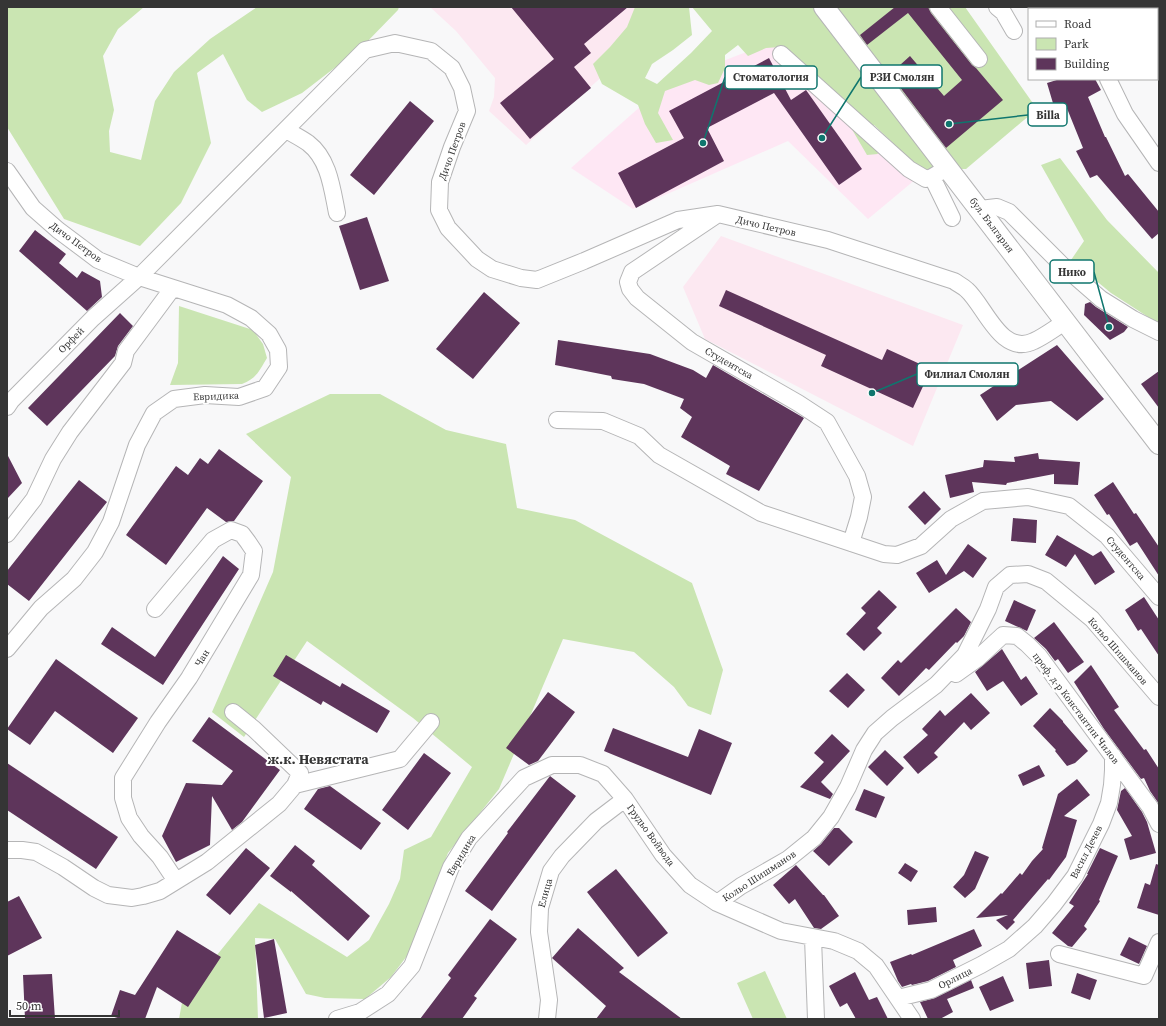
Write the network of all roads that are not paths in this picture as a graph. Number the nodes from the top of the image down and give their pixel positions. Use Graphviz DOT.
graph roads {
  1 [pos="938,7"];
  2 [pos="998,7"];
  3 [pos="829,9"];
  4 [pos="1014,31"];
  5 [pos="781,54"];
  6 [pos="979,59"];
  7 [pos="1108,80"];
  8 [pos="286,130"];
  9 [pos="1159,163"];
  10 [pos="7,171"];
  11 [pos="940,173"];
  12 [pos="980,209"];
  13 [pos="337,213"];
  14 [pos="718,214"];
  15 [pos="952,218"];
  16 [pos="139,277"];
  17 [pos="172,288"];
  18 [pos="1065,322"];
  19 [pos="1159,332"];
  20 [pos="7,407"];
  21 [pos="557,420"];
  22 [pos="1159,444"];
  23 [pos="7,534"];
  24 [pos="851,543"];
  25 [pos="1159,597"];
  26 [pos="155,609"];
  27 [pos="7,650"];
  28 [pos="936,685"];
  29 [pos="1159,697"];
  30 [pos="233,712"];
  31 [pos="431,722"];
  32 [pos="1113,756"];
  33 [pos="295,785"];
  34 [pos="625,799"];
  35 [pos="1159,824"];
  36 [pos="7,850"];
  37 [pos="176,881"];
  38 [pos="717,903"];
  39 [pos="813,938"];
  40 [pos="1159,942"];
  41 [pos="1009,949"];
  42 [pos="1059,954"];
  43 [pos="898,998"];
  44 [pos="337,1019"];
  45 [pos="547,1019"];
  46 [pos="816,1019"];
  47 [pos="912,1019"];
  1 -- 6 [label="street"];
  2 -- 4 [label="street"];
  3 -- 11 [label="street, бул. България"];
  5 -- 11 [label="street"];
  7 -- 9 [label="street"];
  8 -- 13 [label="street"];
  8 -- 14 [label="street, Дичо Петров"];
  8 -- 16 [label="street, Дичо Петров"];
  10 -- 16 [label="street, Дичо Петров"];
  11 -- 12 [label="street, бул. България"];
  11 -- 15 [label="street"];
  12 -- 18 [label="street, бул. България"];
  12 -- 19 [label="street"];
  14 -- 18 [label="street, Дичо Петров"];
  14 -- 24 [label="street, Студентска"];
  16 -- 17 [label="street, Евридика"];
  16 -- 20 [label="street, Орфей"];
  17 -- 23 [label="street"];
  17 -- 27 [label="street, Евридика"];
  18 -- 22 [label="street, бул. България"];
  21 -- 24 [label="street, Студентска"];
  24 -- 25 [label="street, Студентска"];
  26 -- 37 [label="street, Чан"];
  28 -- 29 [label="street, Кольо Шишманов"];
  28 -- 32 [label="street, проф. д-р Константин Чилов"];
  28 -- 38 [label="street, Кольо Шишманов"];
  30 -- 33 [label="street"];
  31 -- 33 [label="street"];
  32 -- 35 [label="street, проф. д-р Константин Чилов"];
  32 -- 41 [label="street, Васил Дечев"];
  33 -- 37 [label="street"];
  34 -- 38 [label="street, Грудьо Войвода"];
  34 -- 44 [label="street, Евридика"];
  34 -- 45 [label="street, Елица"];
  36 -- 37 [label="street"];
  38 -- 39 [label="street, Грудьо Войвода"];
  39 -- 43 [label="street, Грудьо Войвода"];
  39 -- 46 [label="street"];
  40 -- 42 [label="street"];
  41 -- 43 [label="street, Орлица"];
  43 -- 47 [label="street, Грудьо Войвода"];
}
